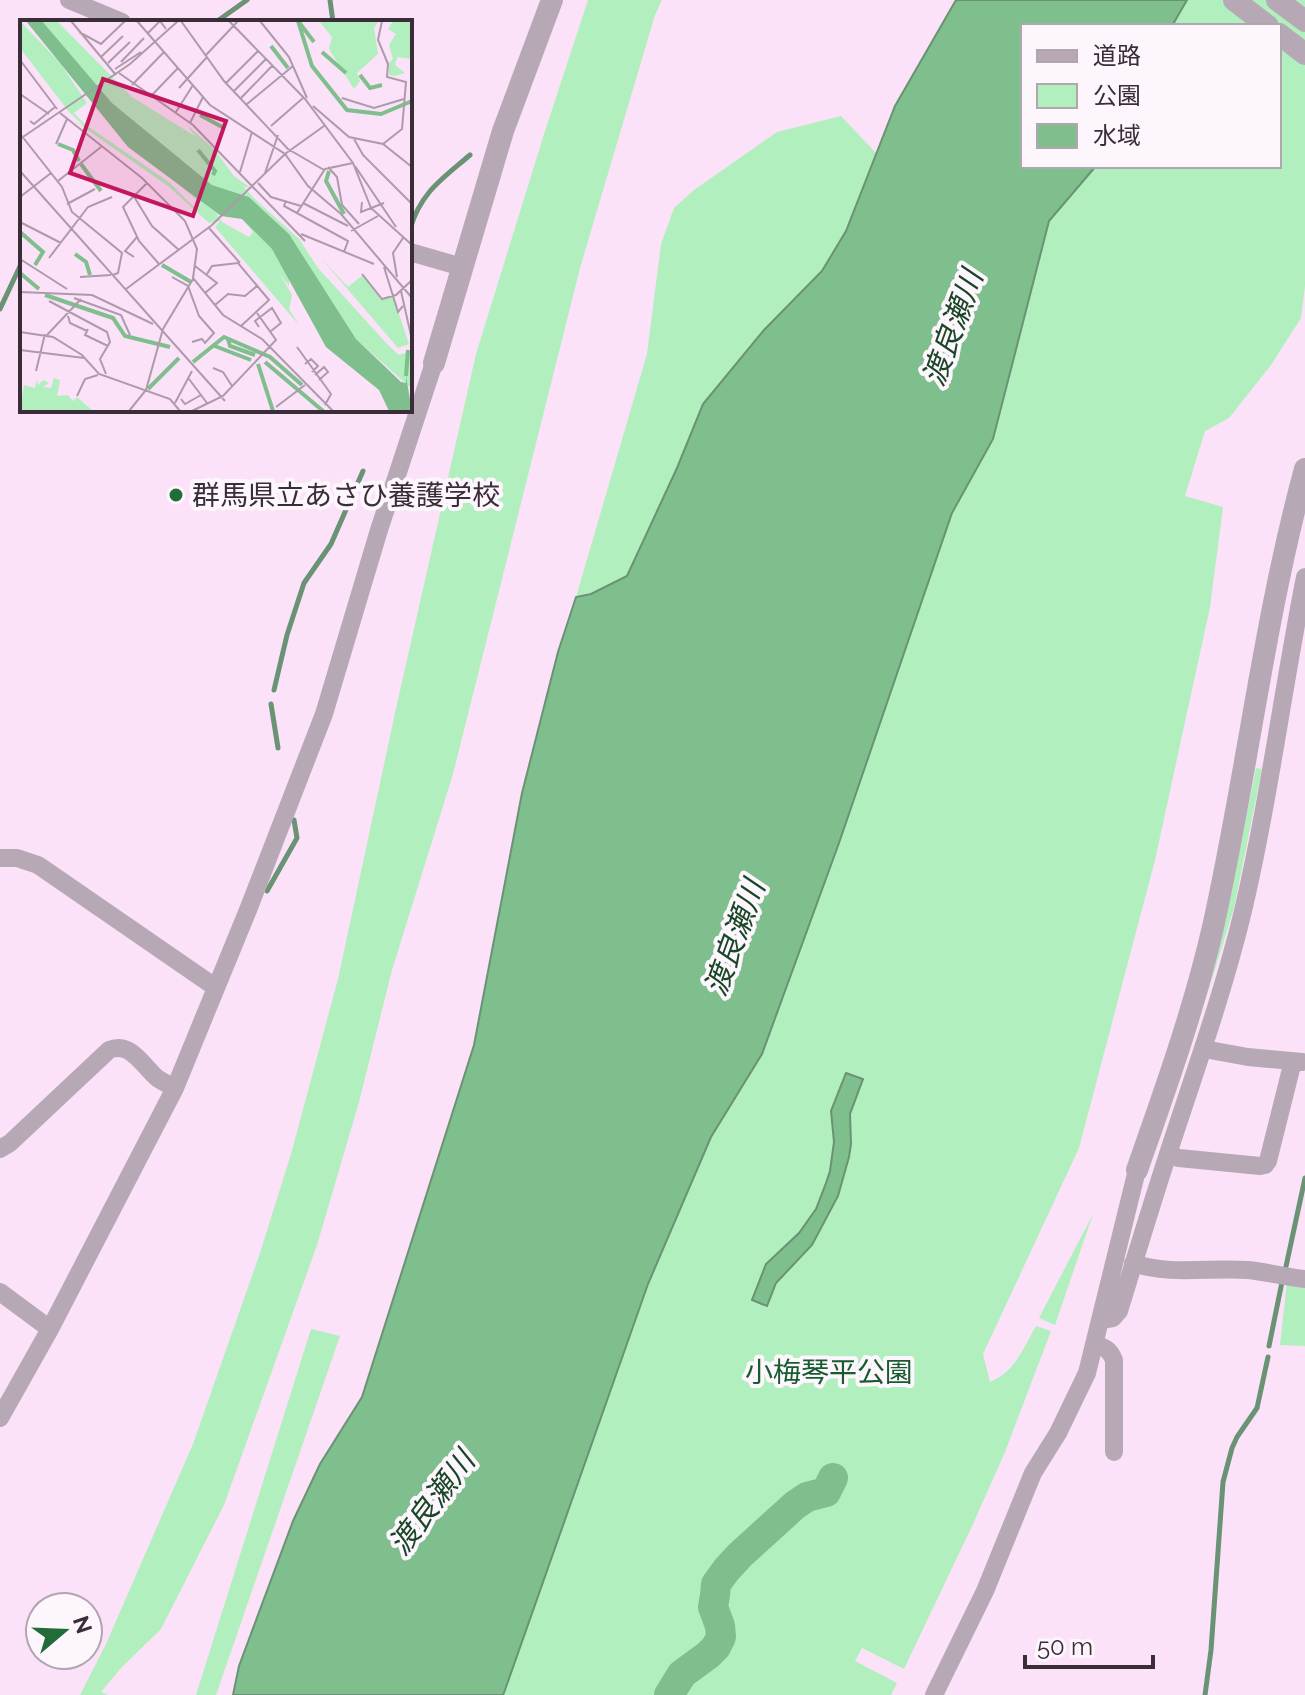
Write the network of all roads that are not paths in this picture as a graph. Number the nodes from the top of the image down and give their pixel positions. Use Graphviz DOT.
graph roads {
  1 [pos="69,0"];
  2 [pos="552,0"];
  3 [pos="1234,0"];
  4 [pos="1277,0"];
  5 [pos="117,20"];
  6 [pos="1305,21"];
  7 [pos="1265,24"];
  8 [pos="1281,36"];
  9 [pos="1305,54"];
  10 [pos="412,253"];
  11 [pos="462,267"];
  12 [pos="434,363"];
  13 [pos="1305,469"];
  14 [pos="1305,577"];
  15 [pos="1296,667"];
  16 [pos="2,863"];
  17 [pos="215,987"];
  18 [pos="1204,1049"];
  19 [pos="1299,1062"];
  20 [pos="175,1088"];
  21 [pos="0,1149"];
  22 [pos="1168,1155"];
  23 [pos="1137,1170"];
  24 [pos="1133,1263"];
  25 [pos="1305,1279"];
  26 [pos="0,1292"];
  27 [pos="1101,1320"];
  28 [pos="50,1329"];
  29 [pos="1095,1344"];
  30 [pos="0,1418"];
  31 [pos="1114,1452"];
  32 [pos="934,1695"];
  1 -- 5 [label="street"];
  2 -- 11 [label="street"];
  3 -- 7 [label="street"];
  4 -- 6 [label="street"];
  8 -- 9 [label="street"];
  10 -- 11 [label="street"];
  11 -- 12 [label="street"];
  12 -- 17 [label="street"];
  13 -- 23 [label="street"];
  14 -- 15 [label="street"];
  15 -- 18 [label="street"];
  16 -- 17 [label="street"];
  17 -- 20 [label="street"];
  18 -- 19 [label="street"];
  18 -- 22 [label="street"];
  19 -- 22 [label="street"];
  20 -- 21 [label="street"];
  20 -- 28 [label="street"];
  22 -- 24 [label="street"];
  23 -- 27 [label="street"];
  24 -- 25 [label="street"];
  24 -- 27 [label="street"];
  26 -- 28 [label="street"];
  27 -- 29 [label="street"];
  28 -- 30 [label="street"];
  29 -- 31 [label="street"];
  29 -- 32 [label="street"];
}
